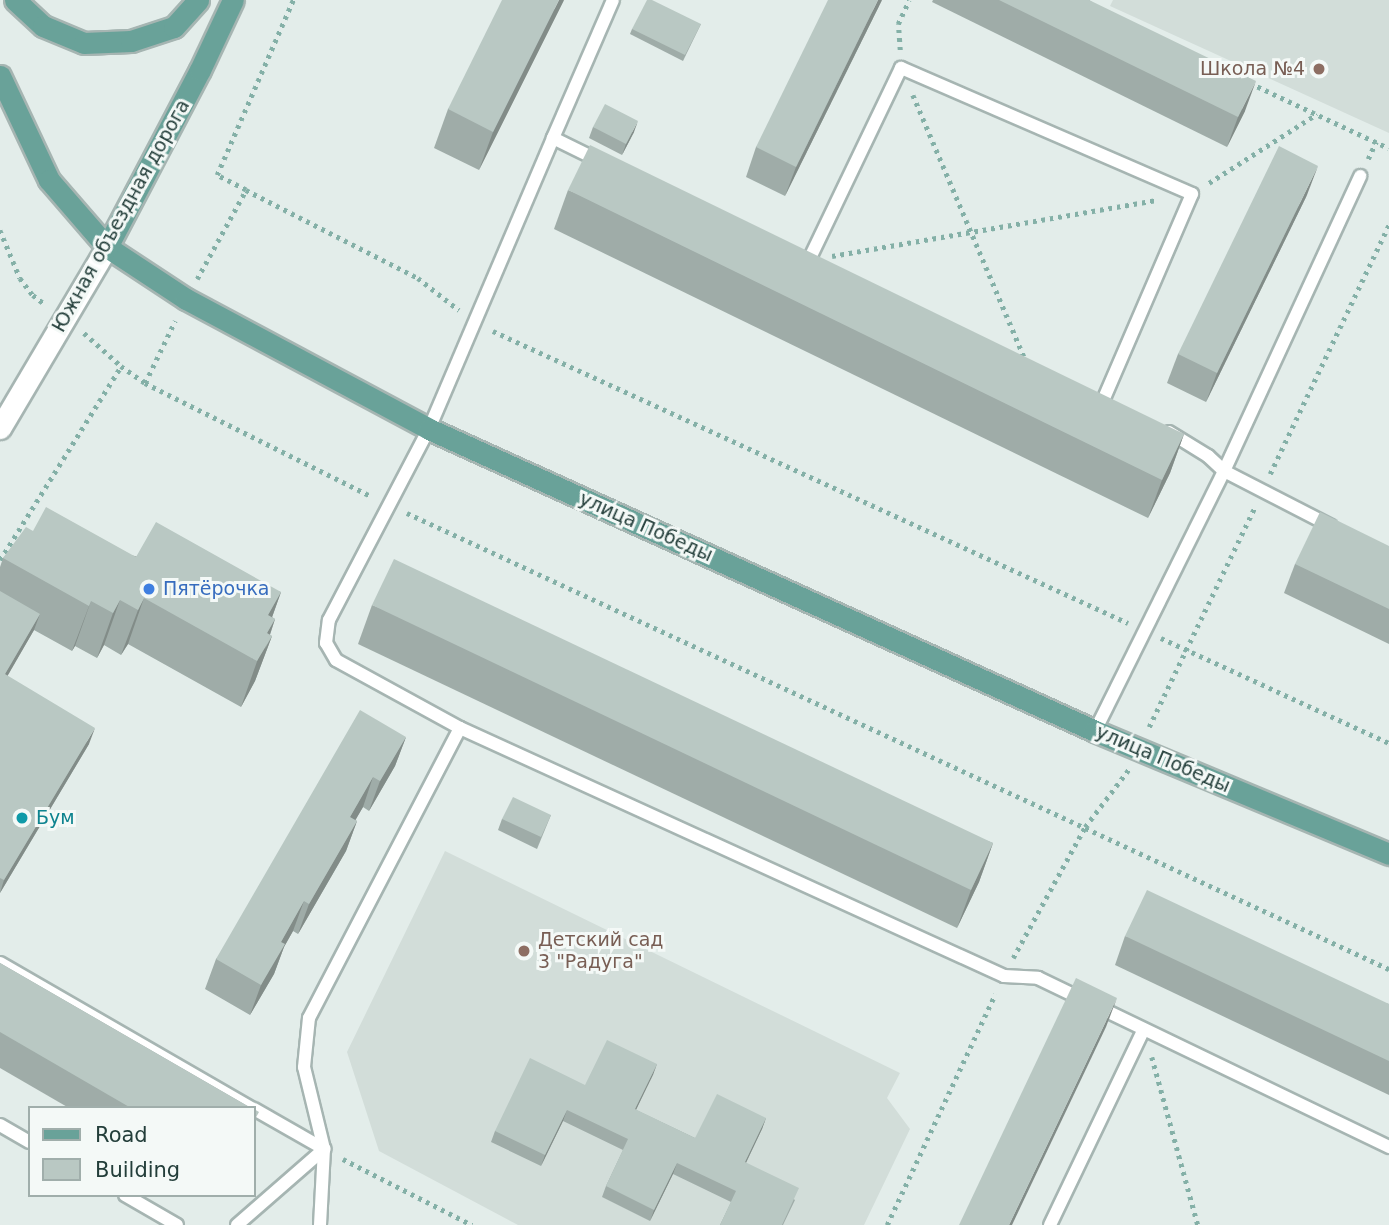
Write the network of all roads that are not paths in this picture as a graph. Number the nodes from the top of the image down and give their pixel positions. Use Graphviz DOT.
graph roads {
  1 [pos="15,0"];
  2 [pos="198,0"];
  3 [pos="233,0"];
  4 [pos="612,0"];
  5 [pos="0,76"];
  6 [pos="552,138"];
  7 [pos="614,167"];
  8 [pos="1360,176"];
  9 [pos="107,247"];
  10 [pos="809,260"];
  11 [pos="1090,395"];
  12 [pos="0,428"];
  13 [pos="1161,428"];
  14 [pos="429,429"];
  15 [pos="1224,471"];
  16 [pos="1343,532"];
  17 [pos="460,728"];
  18 [pos="1095,731"];
  19 [pos="1389,855"];
  20 [pos="0,963"];
  21 [pos="1144,1030"];
  22 [pos="250,1106"];
  23 [pos="256,1110"];
  24 [pos="0,1125"];
  25 [pos="28,1141"];
  26 [pos="1389,1147"];
  27 [pos="324,1149"];
  28 [pos="128,1197"];
  29 [pos="177,1225"];
  30 [pos="237,1225"];
  31 [pos="320,1225"];
  32 [pos="1050,1225"];
  1 -- 2 [label="main road"];
  3 -- 9 [label="main road, Южная объездная дорога"];
  4 -- 6 [label="lane"];
  5 -- 9 [label="main road, улица Победы"];
  6 -- 7 [label="lane"];
  6 -- 14 [label="lane"];
  8 -- 15 [label="lane"];
  9 -- 12 [label="street, Южная объездная дорога"];
  9 -- 14 [label="main road, улица Победы"];
  10 -- 11 [label="lane"];
  13 -- 15 [label="lane"];
  14 -- 17 [label="lane"];
  14 -- 18 [label="main road, улица Победы"];
  15 -- 16 [label="lane"];
  15 -- 18 [label="lane"];
  17 -- 21 [label="lane"];
  17 -- 27 [label="lane"];
  18 -- 19 [label="main road, улица Победы"];
  20 -- 22 [label="lane"];
  21 -- 26 [label="lane"];
  21 -- 32 [label="lane"];
  23 -- 27 [label="lane"];
  24 -- 25 [label="lane"];
  27 -- 30 [label="lane"];
  27 -- 31 [label="lane"];
  28 -- 29 [label="lane"];
}
